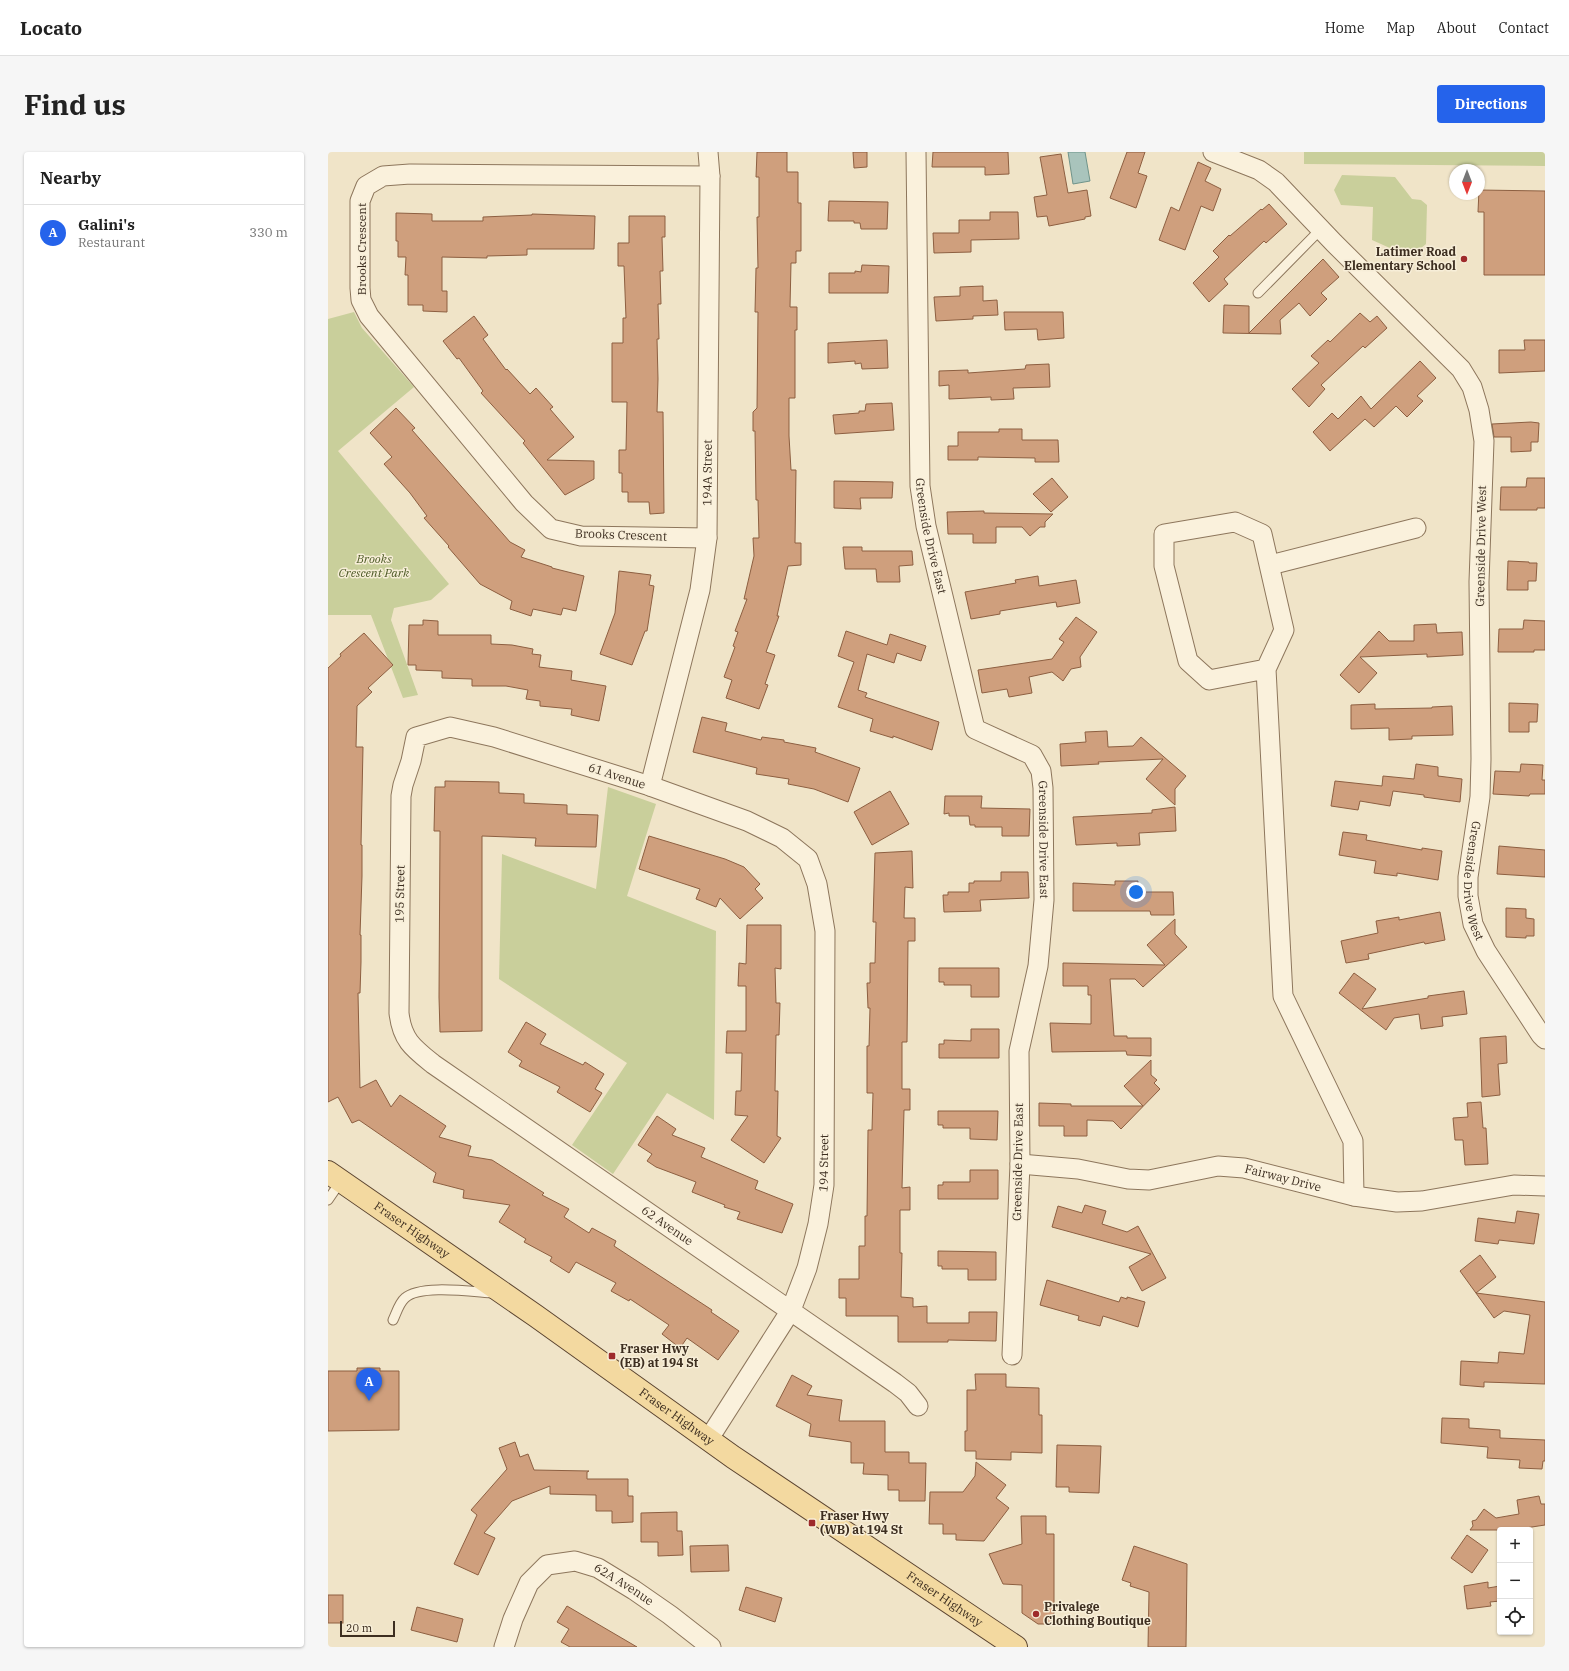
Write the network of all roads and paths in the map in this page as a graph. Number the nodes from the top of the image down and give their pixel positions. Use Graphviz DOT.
graph roads {
  1 [pos="708,152"];
  2 [pos="916,152"];
  3 [pos="1213,152"];
  4 [pos="710,176"];
  5 [pos="1321,229"];
  6 [pos="1258,293"];
  7 [pos="1416,528"];
  8 [pos="707,538"];
  9 [pos="1270,565"];
  10 [pos="1266,669"];
  11 [pos="416,736"];
  12 [pos="650,786"];
  13 [pos="808,859"];
  14 [pos="1545,1039"];
  15 [pos="413,1049"];
  16 [pos="1020,1164"];
  17 [pos="332,1177"];
  18 [pos="1545,1186"];
  19 [pos="1354,1196"];
  20 [pos="328,1200"];
  21 [pos="504,1294"];
  22 [pos="791,1310"];
  23 [pos="392,1320"];
  24 [pos="1012,1355"];
  25 [pos="918,1406"];
  26 [pos="708,1440"];
  27 [pos="504,1647"];
  28 [pos="711,1647"];
  29 [pos="1016,1647"];
  1 -- 4 [label="street, 194A Street"];
  2 -- 16 [label="street, Greenside Drive East"];
  3 -- 5 [label="street, Greenside Drive West"];
  4 -- 8 [label="street, 194A Street"];
  4 -- 8 [label="street, Brooks Crescent"];
  5 -- 6 [label="lane"];
  5 -- 14 [label="street, Greenside Drive West"];
  7 -- 9 [label="street"];
  8 -- 12 [label="street, 194A Street"];
  9 -- 10 [label="street"];
  9 -- 10 [label="street"];
  10 -- 19 [label="street"];
  11 -- 12 [label="street, 61 Avenue"];
  11 -- 15 [label="street, 195 Street"];
  12 -- 13 [label="street, 61 Avenue"];
  13 -- 22 [label="street, 194 Street"];
  15 -- 22 [label="street, 62 Avenue"];
  16 -- 19 [label="street, Fairway Drive"];
  16 -- 24 [label="street, Greenside Drive East"];
  17 -- 20 [label="lane"];
  17 -- 21 [label="main road, Fraser Highway"];
  18 -- 19 [label="street, Fairway Drive"];
  21 -- 23 [label="lane"];
  21 -- 26 [label="main road, Fraser Highway"];
  22 -- 25 [label="street, 62 Avenue"];
  22 -- 26 [label="street, 194 Street"];
  26 -- 29 [label="main road, Fraser Highway"];
  27 -- 28 [label="street, 62A Avenue"];
}
